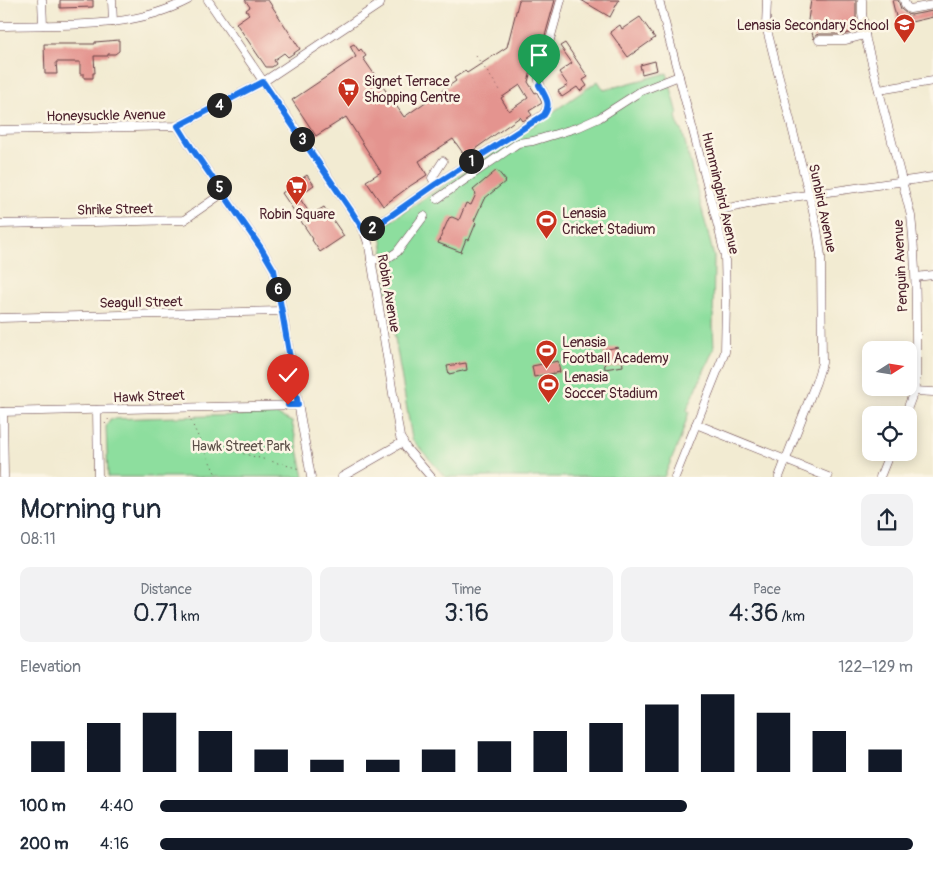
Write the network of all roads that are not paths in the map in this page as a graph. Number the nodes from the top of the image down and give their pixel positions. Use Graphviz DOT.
graph roads {
  1 [pos="42,0"];
  2 [pos="112,0"];
  3 [pos="188,0"];
  4 [pos="208,0"];
  5 [pos="381,0"];
  6 [pos="561,0"];
  7 [pos="659,0"];
  8 [pos="768,0"];
  9 [pos="862,0"];
  10 [pos="904,0"];
  11 [pos="933,5"];
  12 [pos="113,22"];
  13 [pos="43,25"];
  14 [pos="0,26"];
  15 [pos="866,35"];
  16 [pos="820,40"];
  17 [pos="679,76"];
  18 [pos="933,81"];
  19 [pos="263,82"];
  20 [pos="879,90"];
  21 [pos="178,126"];
  22 [pos="0,130"];
  23 [pos="443,161"];
  24 [pos="933,177"];
  25 [pos="902,181"];
  26 [pos="436,184"];
  27 [pos="223,193"];
  28 [pos="809,194"];
  29 [pos="437,199"];
  30 [pos="714,210"];
  31 [pos="424,216"];
  32 [pos="0,224"];
  33 [pos="364,231"];
  34 [pos="371,260"];
  35 [pos="933,275"];
  36 [pos="916,277"];
  37 [pos="282,312"];
  38 [pos="0,318"];
  39 [pos="916,341"];
  40 [pos="918,392"];
  41 [pos="933,392"];
  42 [pos="298,405"];
  43 [pos="97,410"];
  44 [pos="1,412"];
  45 [pos="696,424"];
  46 [pos="403,442"];
  47 [pos="785,460"];
  48 [pos="886,461"];
  49 [pos="4,477"];
  50 [pos="98,477"];
  51 [pos="311,477"];
  52 [pos="342,477"];
  53 [pos="431,477"];
  54 [pos="675,477"];
  55 [pos="779,477"];
  56 [pos="828,477"];
  57 [pos="880,477"];
  1 -- 13 [label="street"];
  2 -- 12 [label="street"];
  3 -- 12 [label="street"];
  4 -- 19 [label="street, Robin Avenue"];
  5 -- 19 [label="street, Honeysuckle Avenue"];
  6 -- 26 [label="street"];
  7 -- 17 [label="street, Hummingbird Avenue"];
  8 -- 28 [label="street, Sunbird Avenue"];
  9 -- 15 [label="street, Penguin Avenue"];
  10 -- 11 [label="street"];
  12 -- 13 [label="street"];
  13 -- 14 [label="street"];
  15 -- 16 [label="street"];
  15 -- 20 [label="street, Penguin Avenue"];
  17 -- 29 [label="street"];
  17 -- 30 [label="street, Hummingbird Avenue"];
  18 -- 20 [label="street"];
  19 -- 21 [label="street, Honeysuckle Avenue"];
  19 -- 33 [label="street, Robin Avenue"];
  20 -- 25 [label="street, Penguin Avenue"];
  21 -- 22 [label="street, Honeysuckle Avenue"];
  21 -- 27 [label="street"];
  23 -- 26 [label="street"];
  24 -- 25 [label="street"];
  25 -- 28 [label="street"];
  25 -- 36 [label="street, Penguin Avenue"];
  26 -- 33 [label="street"];
  27 -- 32 [label="street, Shrike Street"];
  27 -- 37 [label="street"];
  28 -- 30 [label="street"];
  28 -- 47 [label="street, Sunbird Avenue"];
  30 -- 45 [label="street, Hummingbird Avenue"];
  31 -- 34 [label="street"];
  33 -- 34 [label="street, Robin Avenue"];
  34 -- 46 [label="street, Robin Avenue"];
  35 -- 36 [label="street"];
  36 -- 39 [label="street, Penguin Avenue"];
  37 -- 38 [label="street, Seagull Street"];
  37 -- 42 [label="street"];
  40 -- 41 [label="street"];
  42 -- 43 [label="street, Hawk Street"];
  42 -- 51 [label="street"];
  43 -- 44 [label="street, Hawk Street"];
  43 -- 50 [label="street"];
  44 -- 49 [label="street"];
  45 -- 47 [label="street"];
  45 -- 54 [label="street, Hummingbird Avenue"];
  46 -- 52 [label="street"];
  46 -- 53 [label="street, Robin Avenue"];
  47 -- 55 [label="street, Sunbird Avenue"];
  47 -- 56 [label="street"];
  48 -- 57 [label="street"];
}
